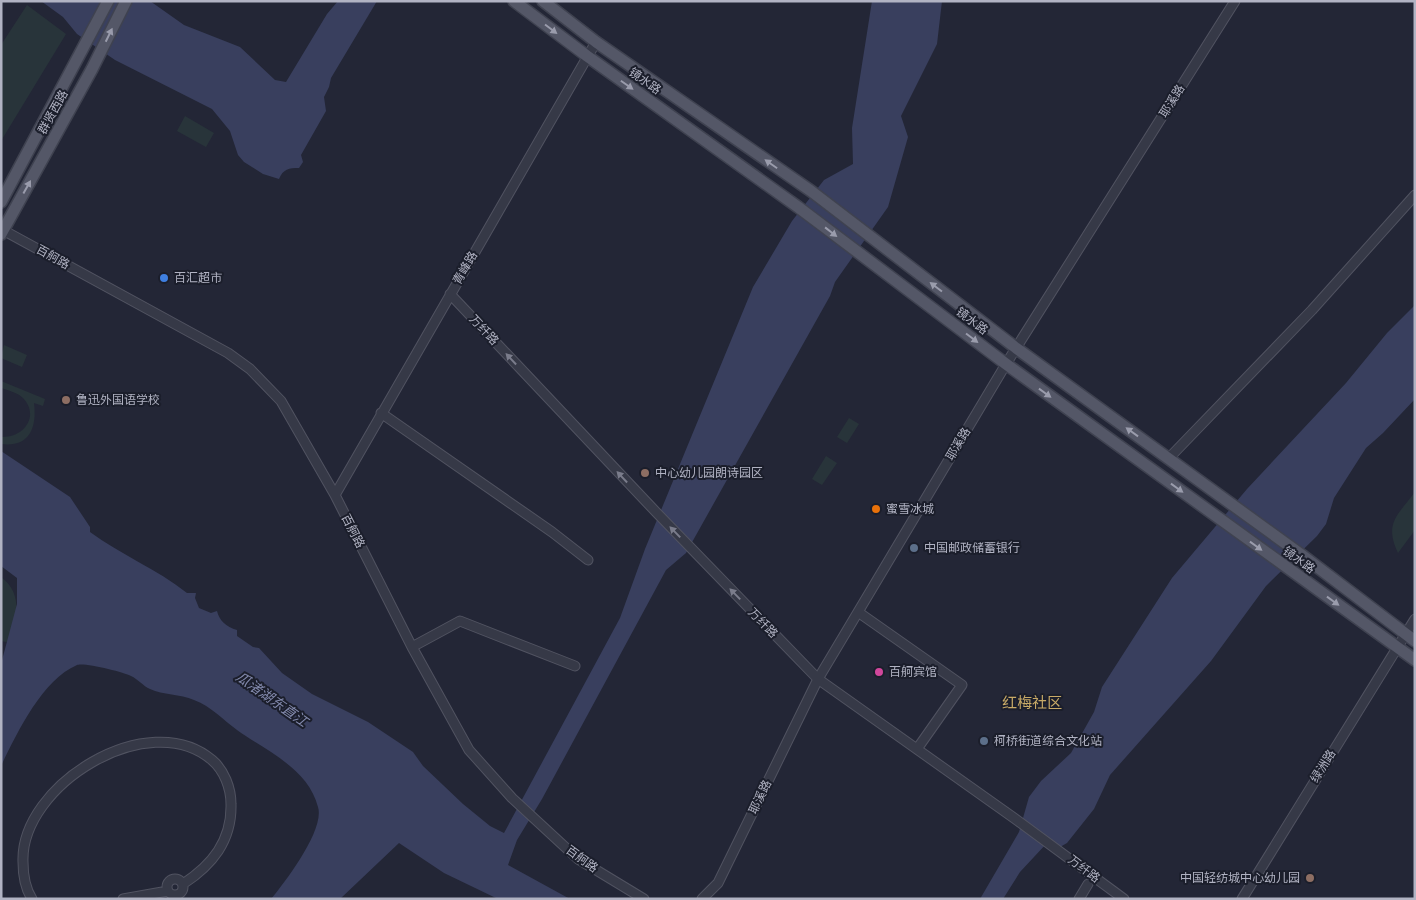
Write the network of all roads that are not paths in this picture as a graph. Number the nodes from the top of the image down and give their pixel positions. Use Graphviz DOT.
graph roads {
  1 [pos="108,1"];
  2 [pos="126,1"];
  3 [pos="514,1"];
  4 [pos="543,1"];
  5 [pos="1235,1"];
  6 [pos="596,42"];
  7 [pos="587,56"];
  8 [pos="1415,195"];
  9 [pos="1,202"];
  10 [pos="2,231"];
  11 [pos="450,294"];
  12 [pos="1016,348"];
  13 [pos="1006,364"];
  14 [pos="381,413"];
  15 [pos="1168,458"];
  16 [pos="335,495"];
  17 [pos="588,560"];
  18 [pos="858,612"];
  19 [pos="1415,619"];
  20 [pos="1404,634"];
  21 [pos="1415,641"];
  22 [pos="412,647"];
  23 [pos="1396,647"];
  24 [pos="1415,660"];
  25 [pos="575,666"];
  26 [pos="818,679"];
  27 [pos="917,749"];
  28 [pos="183,884"];
  29 [pos="1088,884"];
  30 [pos="168,891"];
  31 [pos="179,897"];
  32 [pos="32,899"];
  33 [pos="123,899"];
  34 [pos="644,899"];
  35 [pos="702,899"];
  36 [pos="1079,899"];
  37 [pos="1124,899"];
  38 [pos="1242,899"];
  1 -- 9 [label="main road, 群贤西路"];
  10 -- 2 [label="main road, 群贤西路, one-way"];
  3 -- 7 [label="main road, 镜水路, one-way"];
  4 -- 6 [label="main road, 镜水路"];
  5 -- 12 [label="street, 耶溪路"];
  6 -- 7 [label="street, 青峰路"];
  12 -- 6 [label="main road, 镜水路, one-way"];
  7 -- 11 [label="street, 青峰路"];
  7 -- 13 [label="main road, 镜水路, one-way"];
  8 -- 15 [label="street"];
  10 -- 16 [label="street, 百舸路"];
  11 -- 14 [label="street, 青峰路"];
  26 -- 11 [label="street, 万纤路, one-way"];
  12 -- 13 [label="street, 耶溪路"];
  15 -- 12 [label="main road, 镜水路, one-way"];
  13 -- 18 [label="street, 耶溪路"];
  13 -- 23 [label="main road, 镜水路, one-way"];
  14 -- 16 [label="street, 青峰路"];
  14 -- 17 [label="street"];
  15 -- 20 [label="main road, 镜水路"];
  16 -- 22 [label="street, 百舸路"];
  18 -- 26 [label="street, 耶溪路"];
  18 -- 27 [label="street"];
  19 -- 20 [label="street, 绿洲路"];
  20 -- 21 [label="main road, 镜水路"];
  20 -- 23 [label="street, 绿洲路"];
  22 -- 25 [label="street"];
  22 -- 34 [label="street, 百舸路"];
  23 -- 24 [label="main road, 镜水路"];
  23 -- 38 [label="street, 绿洲路"];
  26 -- 27 [label="street, 万纤路"];
  26 -- 35 [label="street, 耶溪路"];
  27 -- 37 [label="street, 万纤路"];
  28 -- 30 [label="street"];
  28 -- 31 [label="street"];
  28 -- 32 [label="street"];
  29 -- 36 [label="street"];
  30 -- 31 [label="street"];
  30 -- 33 [label="street"];
}
